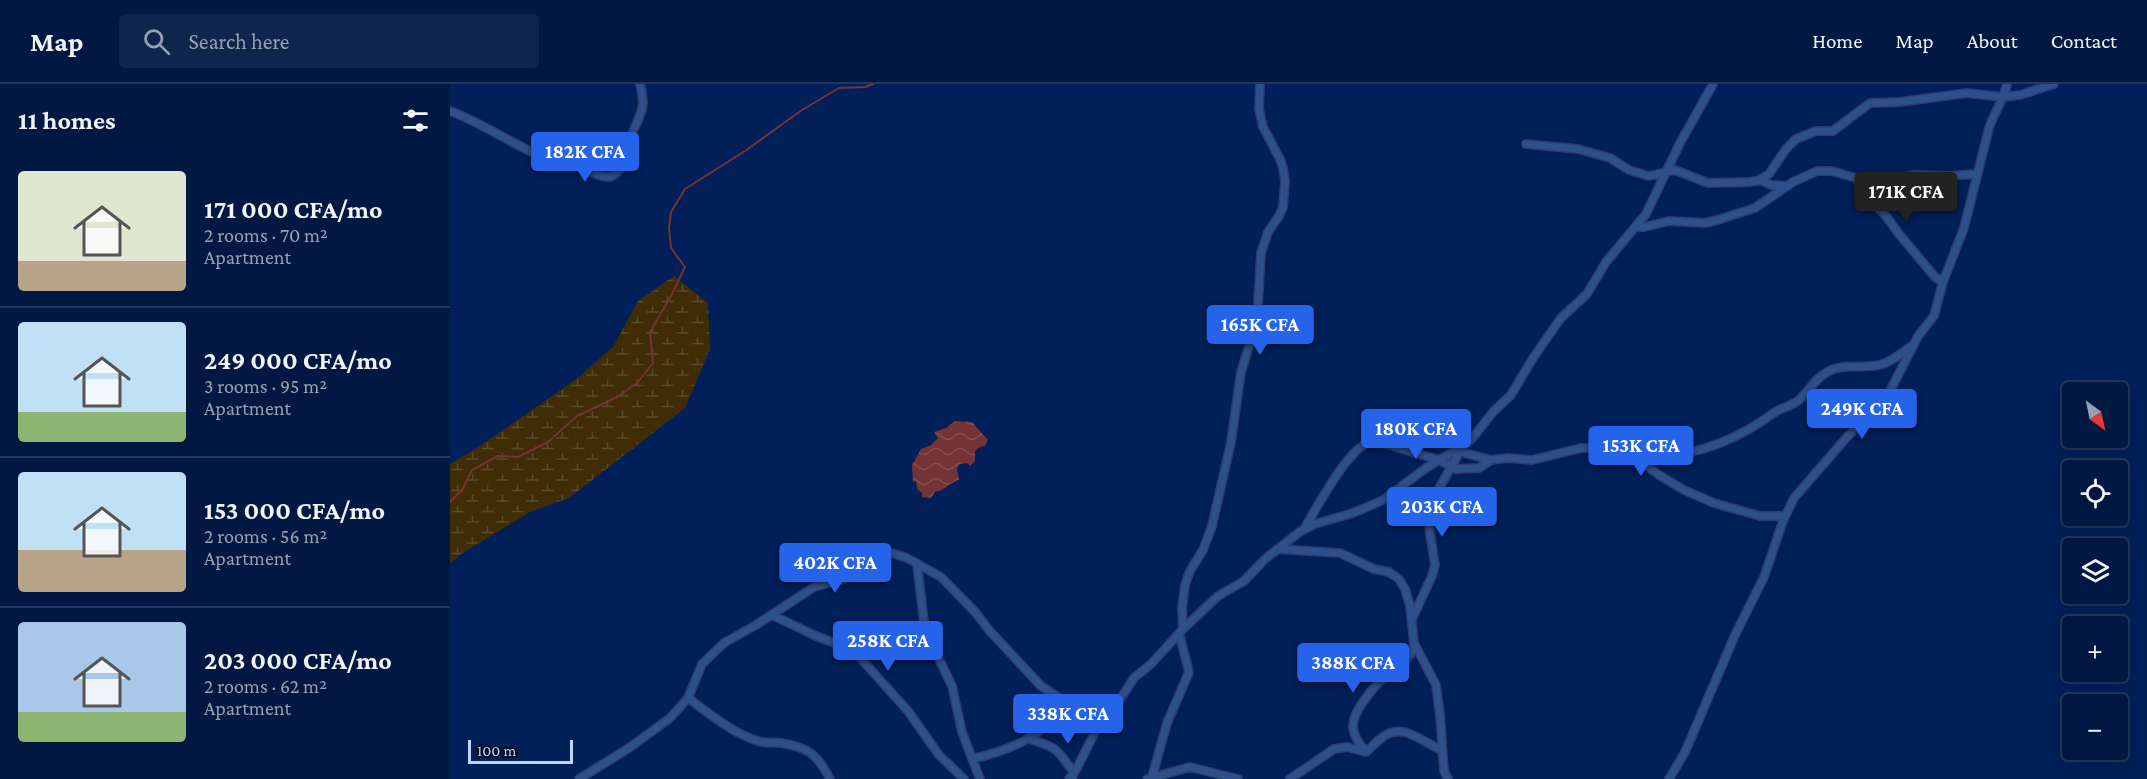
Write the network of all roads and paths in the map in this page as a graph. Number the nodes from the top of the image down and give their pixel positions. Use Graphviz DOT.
graph roads {
  1 [pos="640,84"];
  2 [pos="1260,84"];
  3 [pos="1713,84"];
  4 [pos="2007,84"];
  5 [pos="2054,84"];
  6 [pos="2002,97"];
  7 [pos="450,111"];
  8 [pos="1526,144"];
  9 [pos="1665,172"];
  10 [pos="1976,174"];
  11 [pos="1856,178"];
  12 [pos="1761,180"];
  13 [pos="1788,186"];
  14 [pos="1635,227"];
  15 [pos="1943,282"];
  16 [pos="1914,344"];
  17 [pos="1462,450"];
  18 [pos="1626,450"];
  19 [pos="1439,460"];
  20 [pos="1491,460"];
  21 [pos="1451,468"];
  22 [pos="1785,516"];
  23 [pos="1304,530"];
  24 [pos="1277,549"];
  25 [pos="917,564"];
  26 [pos="772,615"];
  27 [pos="1411,621"];
  28 [pos="1181,631"];
  29 [pos="1414,643"];
  30 [pos="688,698"];
  31 [pos="1066,702"];
  32 [pos="1094,732"];
  33 [pos="1029,739"];
  34 [pos="1442,750"];
  35 [pos="1366,752"];
  36 [pos="972,759"];
  37 [pos="1072,777"];
  38 [pos="1149,778"];
  39 [pos="1223,778"];
  40 [pos="1667,778"];
  41 [pos="579,779"];
  42 [pos="830,779"];
  43 [pos="964,779"];
  44 [pos="980,779"];
  45 [pos="1238,779"];
  46 [pos="1290,779"];
  47 [pos="1448,779"];
  1 -- 7 [label="street"];
  2 -- 28 [label="street"];
  3 -- 9 [label="street"];
  4 -- 6 [label="street"];
  5 -- 6 [label="street"];
  6 -- 10 [label="street"];
  6 -- 12 [label="street"];
  8 -- 9 [label="street"];
  9 -- 12 [label="street"];
  9 -- 14 [label="street"];
  10 -- 11 [label="street"];
  10 -- 15 [label="street"];
  11 -- 13 [label="street"];
  11 -- 15 [label="street"];
  12 -- 13 [label="street"];
  13 -- 14 [label="street"];
  14 -- 17 [label="street"];
  15 -- 16 [label="street"];
  16 -- 18 [label="street"];
  16 -- 22 [label="street"];
  17 -- 19 [label="street"];
  17 -- 20 [label="street"];
  17 -- 21 [label="street"];
  18 -- 20 [label="street"];
  18 -- 22 [label="street"];
  19 -- 21 [label="street"];
  19 -- 23 [label="street"];
  19 -- 23 [label="street"];
  20 -- 21 [label="street"];
  21 -- 27 [label="street"];
  22 -- 40 [label="street"];
  23 -- 24 [label="street"];
  24 -- 27 [label="street"];
  24 -- 28 [label="street"];
  25 -- 26 [label="street"];
  25 -- 31 [label="street"];
  25 -- 36 [label="street"];
  26 -- 30 [label="street"];
  26 -- 43 [label="street"];
  27 -- 29 [label="street"];
  28 -- 32 [label="street"];
  28 -- 38 [label="street"];
  29 -- 34 [label="street"];
  29 -- 35 [label="street"];
  30 -- 41 [label="street"];
  30 -- 42 [label="street"];
  31 -- 32 [label="street"];
  31 -- 33 [label="street"];
  32 -- 37 [label="street"];
  33 -- 36 [label="street"];
  33 -- 37 [label="street"];
  34 -- 35 [label="street"];
  34 -- 47 [label="street"];
  35 -- 46 [label="street"];
  36 -- 44 [label="street"];
  38 -- 39 [label="street"];
  39 -- 45 [label="street"];
}
